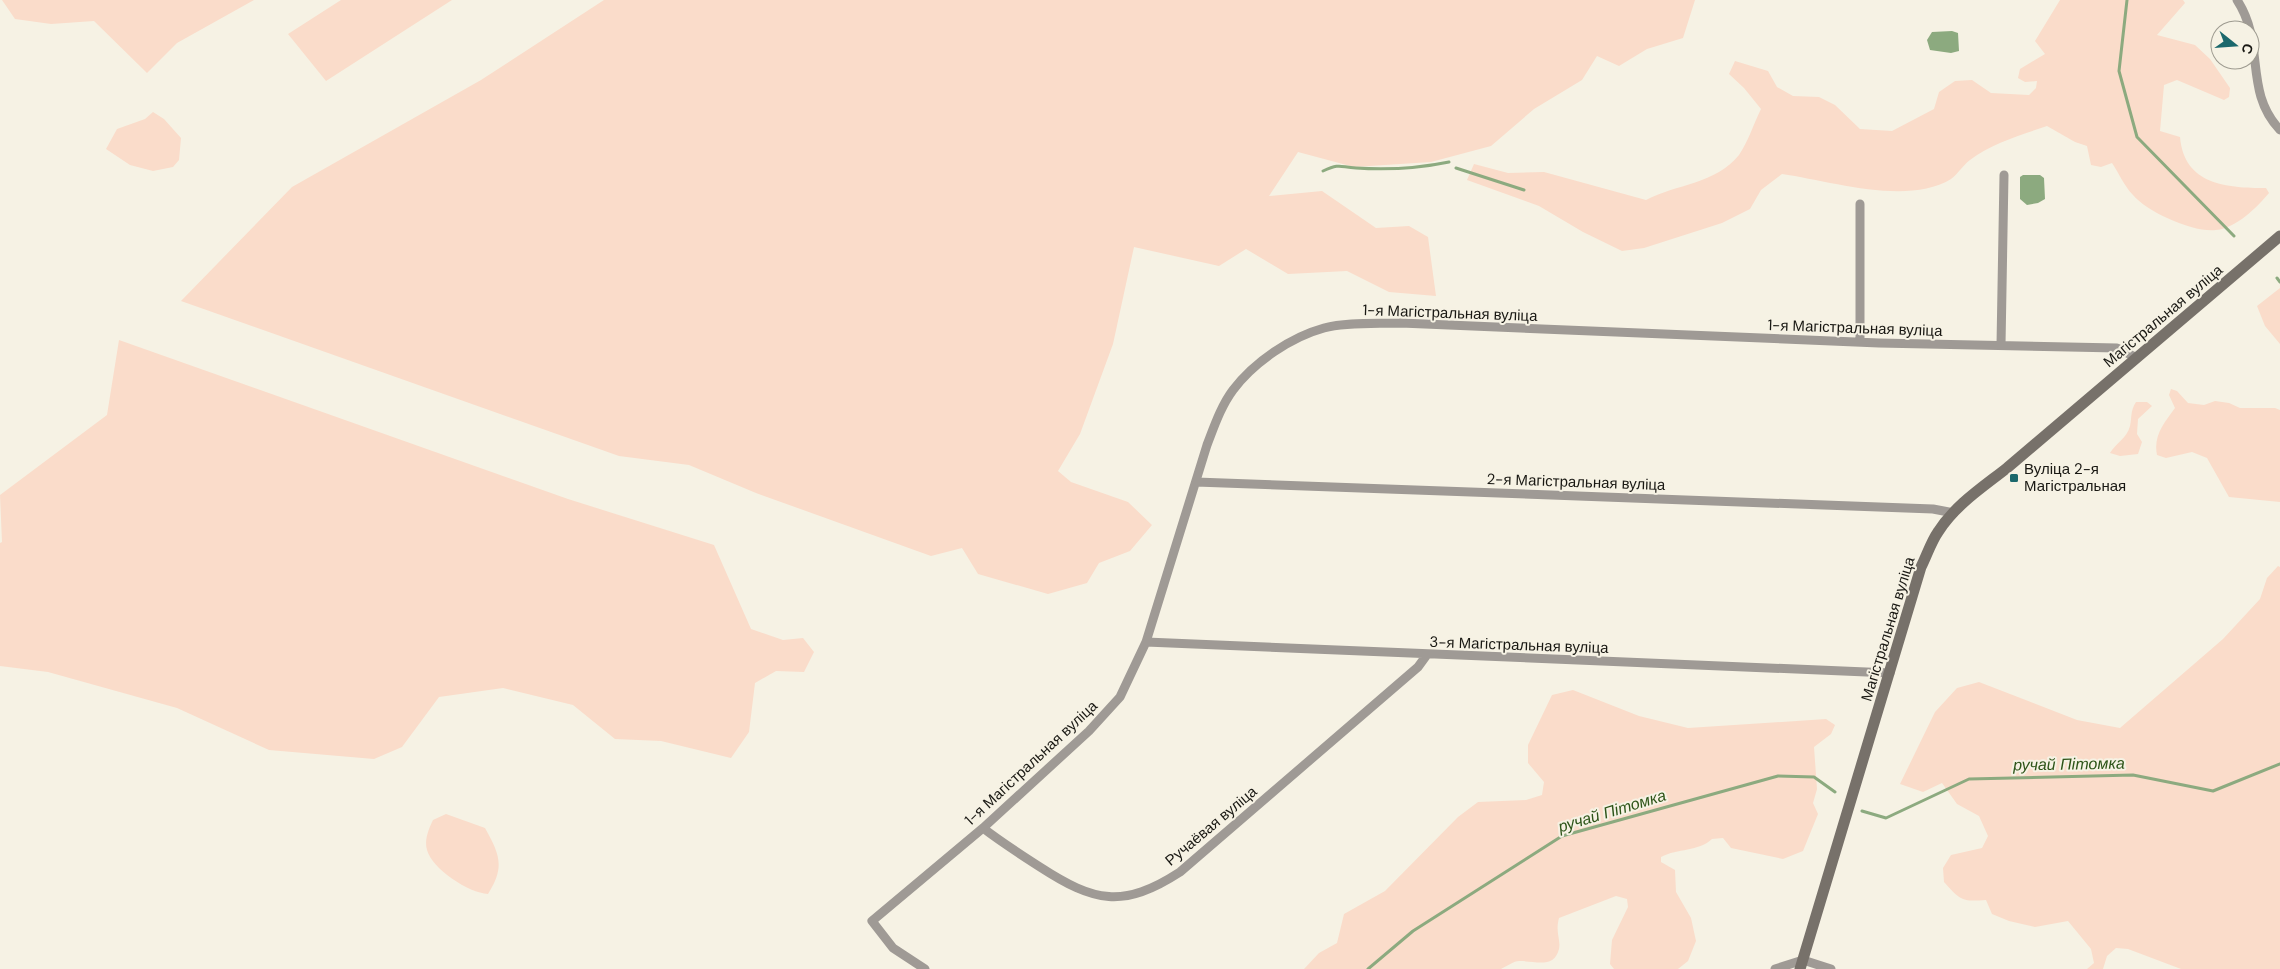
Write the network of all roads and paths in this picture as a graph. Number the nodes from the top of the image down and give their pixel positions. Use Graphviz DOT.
graph roads {
  1 [pos="2237,0"];
  2 [pos="2280,130"];
  3 [pos="2004,175"];
  4 [pos="1860,204"];
  5 [pos="2280,236"];
  6 [pos="1860,342"];
  7 [pos="2000,345"];
  8 [pos="2136,358"];
  9 [pos="1196,482"];
  10 [pos="1954,513"];
  11 [pos="1146,642"];
  12 [pos="1426,656"];
  13 [pos="1890,673"];
  14 [pos="983,828"];
  15 [pos="1802,965"];
  16 [pos="926,969"];
  17 [pos="1775,969"];
  18 [pos="1831,969"];
  1 -- 2 [label="street"];
  3 -- 7 [label="street"];
  4 -- 6 [label="street"];
  5 -- 8 [label="street, Магістральная вуліца"];
  6 -- 7 [label="street, 1-я Магістральная вуліца"];
  6 -- 9 [label="street, 1-я Магістральная вуліца"];
  7 -- 8 [label="street, 1-я Магістральная вуліца"];
  8 -- 10 [label="street, Магістральная вуліца"];
  9 -- 10 [label="street, 2-я Магістральная вуліца"];
  9 -- 11 [label="street, 1-я Магістральная вуліца"];
  10 -- 13 [label="street, Магістральная вуліца"];
  11 -- 12 [label="street, 3-я Магістральная вуліца"];
  11 -- 14 [label="street, 1-я Магістральная вуліца"];
  12 -- 13 [label="street, 3-я Магістральная вуліца"];
  12 -- 14 [label="street, Ручаёвая вуліца"];
  13 -- 15 [label="street, Магістральная вуліца"];
  14 -- 16 [label="street, 1-я Магістральная вуліца"];
  15 -- 17 [label="street"];
  15 -- 18 [label="street"];
}
